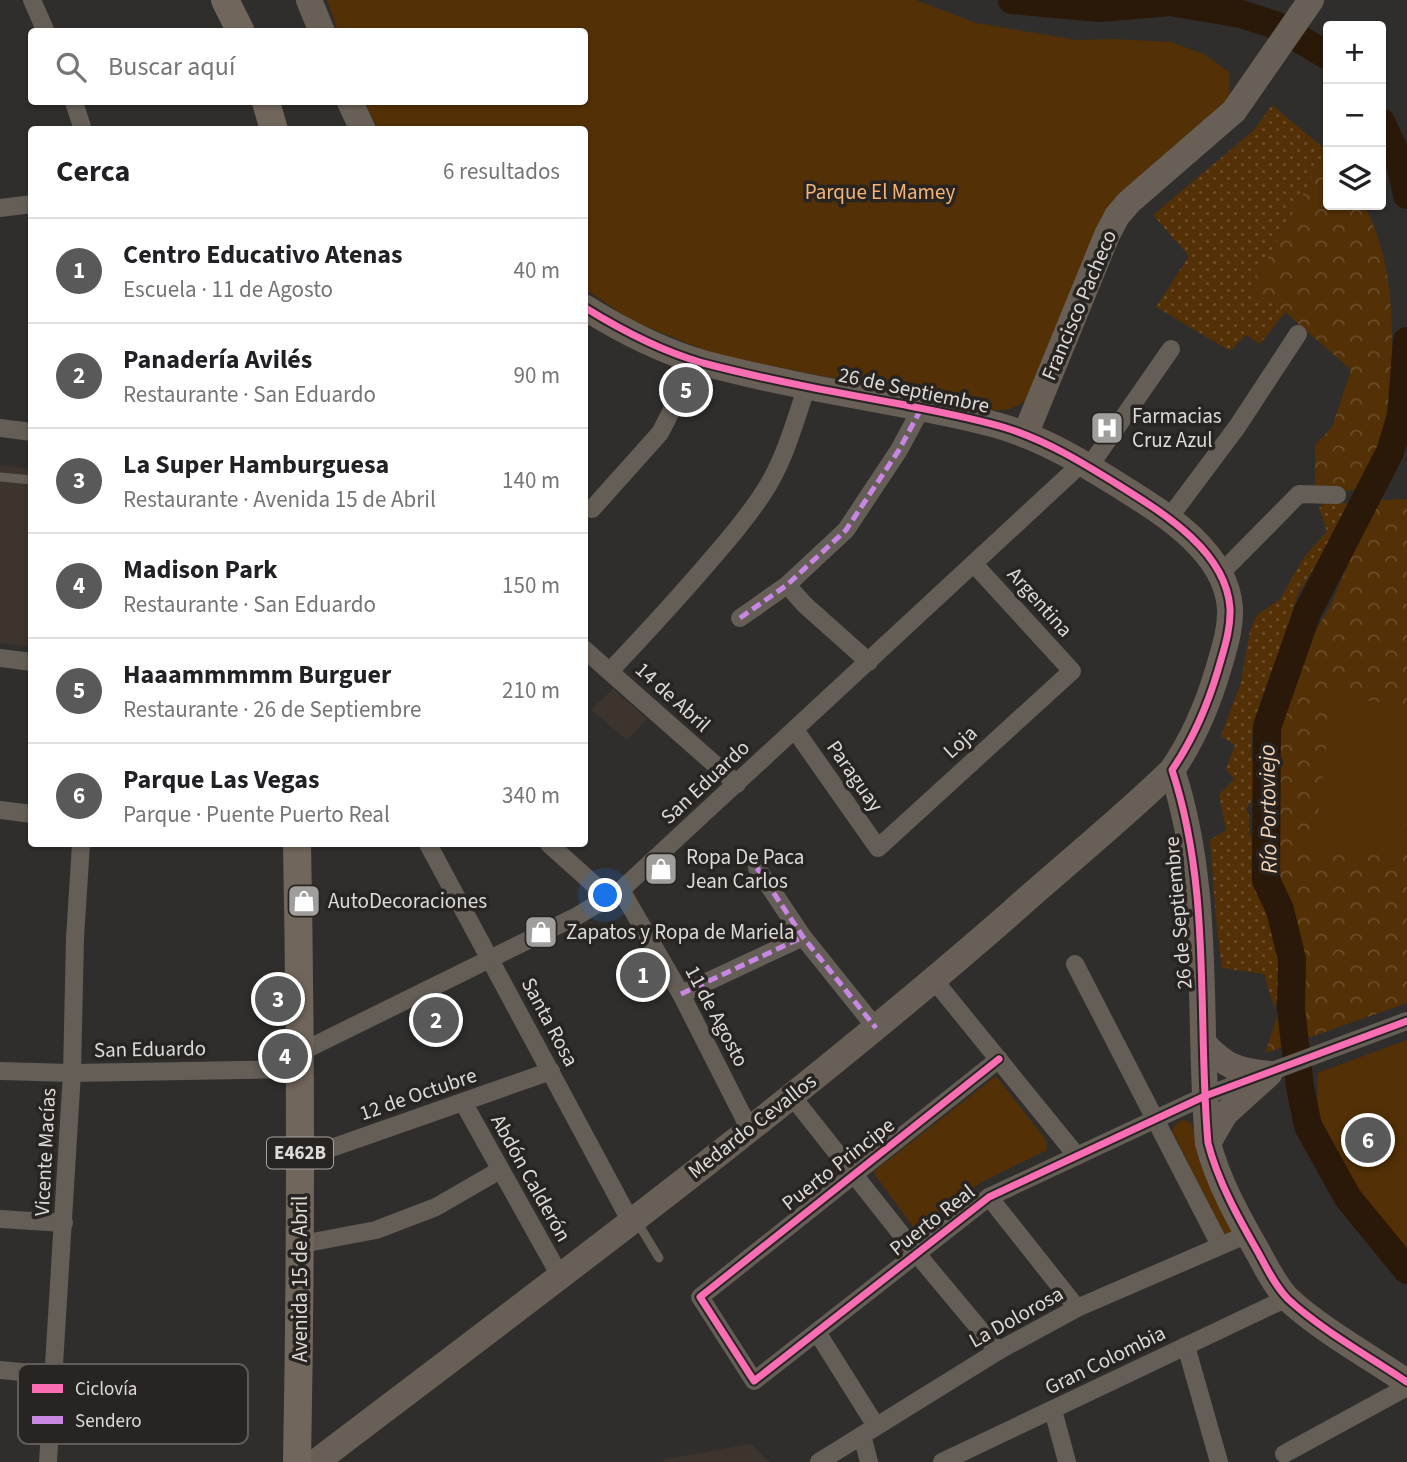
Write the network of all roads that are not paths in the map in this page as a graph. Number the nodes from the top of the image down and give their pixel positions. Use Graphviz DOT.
graph roads {
  1 [pos="32,0"];
  2 [pos="225,0"];
  3 [pos="309,0"];
  4 [pos="1308,3"];
  5 [pos="44,28"];
  6 [pos="239,28"];
  7 [pos="320,28"];
  8 [pos="75,105"];
  9 [pos="267,105"];
  10 [pos="351,105"];
  11 [pos="82,126"];
  12 [pos="273,126"];
  13 [pos="361,126"];
  14 [pos="28,204"];
  15 [pos="0,208"];
  16 [pos="588,309"];
  17 [pos="1298,334"];
  18 [pos="1171,349"];
  19 [pos="692,359"];
  20 [pos="807,386"];
  21 [pos="921,409"];
  22 [pos="0,428"];
  23 [pos="28,432"];
  24 [pos="1025,435"];
  25 [pos="1086,465"];
  26 [pos="0,477"];
  27 [pos="28,480"];
  28 [pos="1337,495"];
  29 [pos="593,509"];
  30 [pos="1169,518"];
  31 [pos="974,564"];
  32 [pos="1219,575"];
  33 [pos="787,585"];
  34 [pos="740,618"];
  35 [pos="588,652"];
  36 [pos="0,658"];
  37 [pos="28,662"];
  38 [pos="869,662"];
  39 [pos="610,671"];
  40 [pos="1072,671"];
  41 [pos="795,730"];
  42 [pos="1172,770"];
  43 [pos="737,784"];
  44 [pos="0,810"];
  45 [pos="28,814"];
  46 [pos="80,847"];
  47 [pos="297,847"];
  48 [pos="430,847"];
  49 [pos="553,847"];
  50 [pos="878,848"];
  51 [pos="757,868"];
  52 [pos="615,894"];
  53 [pos="803,937"];
  54 [pos="491,960"];
  55 [pos="1075,964"];
  56 [pos="934,980"];
  57 [pos="681,994"];
  58 [pos="1407,1021"];
  59 [pos="876,1028"];
  60 [pos="1204,1044"];
  61 [pos="999,1059"];
  62 [pos="301,1061"];
  63 [pos="0,1071"];
  64 [pos="551,1071"];
  65 [pos="72,1073"];
  66 [pos="1269,1074"];
  67 [pos="792,1096"];
  68 [pos="1205,1096"];
  69 [pos="463,1102"];
  70 [pos="1155,1119"];
  71 [pos="749,1128"];
  72 [pos="1208,1143"];
  73 [pos="1077,1156"];
  74 [pos="300,1159"];
  75 [pos="500,1170"];
  76 [pos="854,1174"];
  77 [pos="989,1197"];
  78 [pos="0,1219"];
  79 [pos="633,1220"];
  80 [pos="64,1223"];
  81 [pos="1248,1234"];
  82 [pos="302,1244"];
  83 [pos="1220,1245"];
  84 [pos="917,1254"];
  85 [pos="659,1258"];
  86 [pos="560,1276"];
  87 [pos="1287,1298"];
  88 [pos="1077,1308"];
  89 [pos="817,1332"];
  90 [pos="1186,1346"];
  91 [pos="998,1351"];
  92 [pos="54,1364"];
  93 [pos="0,1370"];
  94 [pos="18,1372"];
  95 [pos="754,1381"];
  96 [pos="1407,1382"];
  97 [pos="1407,1387"];
  98 [pos="1053,1410"];
  99 [pos="869,1431"];
  100 [pos="49,1444"];
  101 [pos="1284,1454"];
  102 [pos="48,1462"];
  103 [pos="297,1462"];
  104 [pos="316,1462"];
  105 [pos="819,1462"];
  106 [pos="869,1462"];
  107 [pos="942,1462"];
  108 [pos="1067,1462"];
  109 [pos="1219,1462"];
  1 -- 5 [label="street"];
  2 -- 6 [label="main road"];
  3 -- 7 [label="street"];
  4 -- 24 [label="street, Francisco Pacheco"];
  8 -- 11 [label="street"];
  9 -- 12 [label="main road"];
  10 -- 13 [label="street"];
  14 -- 15 [label="street"];
  16 -- 19 [label="street, 26 de Septiembre"];
  17 -- 30 [label="street"];
  18 -- 25 [label="street, San Eduardo"];
  19 -- 20 [label="street, 26 de Septiembre"];
  19 -- 29 [label="street"];
  20 -- 21 [label="street, 26 de Septiembre"];
  20 -- 39 [label="street"];
  21 -- 24 [label="street, 26 de Septiembre"];
  21 -- 33 [label="street"];
  22 -- 23 [label="street"];
  24 -- 25 [label="street, 26 de Septiembre"];
  25 -- 30 [label="street, 26 de Septiembre"];
  25 -- 31 [label="street, San Eduardo"];
  26 -- 27 [label="lane"];
  28 -- 32 [label="street"];
  30 -- 32 [label="street, 26 de Septiembre"];
  31 -- 38 [label="street, San Eduardo"];
  31 -- 40 [label="street, Argentina"];
  32 -- 42 [label="street, 26 de Septiembre"];
  33 -- 34 [label="street"];
  33 -- 38 [label="street"];
  35 -- 39 [label="street, 14 de Abril"];
  36 -- 37 [label="street"];
  38 -- 41 [label="street, San Eduardo"];
  39 -- 43 [label="street, 14 de Abril"];
  40 -- 50 [label="street, Loja"];
  41 -- 43 [label="street, San Eduardo"];
  41 -- 50 [label="street, Paraguay"];
  42 -- 56 [label="street, Medardo Cevallos"];
  42 -- 60 [label="street, 26 de Septiembre"];
  43 -- 52 [label="street, San Eduardo"];
  44 -- 45 [label="street"];
  46 -- 65 [label="street, Vicente Macías"];
  47 -- 62 [label="main road, Avenida 15 de Abril / E462B"];
  48 -- 54 [label="street, Santa Rosa"];
  49 -- 52 [label="street, 11 de Agosto"];
  51 -- 53 [label="street"];
  52 -- 54 [label="street, San Eduardo"];
  52 -- 57 [label="street, 11 de Agosto"];
  53 -- 57 [label="street"];
  53 -- 59 [label="street"];
  54 -- 62 [label="street, San Eduardo"];
  54 -- 64 [label="street, Santa Rosa"];
  55 -- 70 [label="street"];
  56 -- 59 [label="street, Medardo Cevallos"];
  56 -- 61 [label="street"];
  57 -- 71 [label="street, 11 de Agosto"];
  58 -- 66 [label="street, Puerto Real"];
  59 -- 67 [label="street, Medardo Cevallos"];
  60 -- 66 [label="street"];
  60 -- 68 [label="street, 26 de Septiembre"];
  61 -- 73 [label="street"];
  61 -- 76 [label="street, Puerto Principe"];
  62 -- 65 [label="street, San Eduardo"];
  62 -- 74 [label="main road, Avenida 15 de Abril / E462B"];
  63 -- 65 [label="street, San Eduardo"];
  64 -- 69 [label="street, 12 de Octubre"];
  64 -- 79 [label="street, Santa Rosa"];
  65 -- 80 [label="street, Vicente Macías"];
  66 -- 68 [label="street, Puerto Real"];
  66 -- 72 [label="street"];
  67 -- 71 [label="street, Medardo Cevallos"];
  67 -- 76 [label="street"];
  68 -- 70 [label="street, Puerto Real"];
  68 -- 72 [label="street, 26 de Septiembre"];
  69 -- 74 [label="street, 12 de Octubre"];
  69 -- 75 [label="street, Abdón Calderón"];
  70 -- 73 [label="street, Puerto Real"];
  70 -- 83 [label="street"];
  71 -- 79 [label="street, Medardo Cevallos"];
  72 -- 81 [label="street, 26 de Septiembre"];
  73 -- 77 [label="street, Puerto Real"];
  74 -- 82 [label="main road, Avenida 15 de Abril / E462B"];
  75 -- 82 [label="street"];
  75 -- 86 [label="street, Abdón Calderón"];
  76 -- 84 [label="street"];
  76 -- 95 [label="street, Puerto Principe"];
  77 -- 84 [label="street, Puerto Real"];
  77 -- 88 [label="street"];
  78 -- 80 [label="street"];
  79 -- 85 [label="lane"];
  79 -- 86 [label="street, Medardo Cevallos"];
  80 -- 92 [label="street, Vicente Macías"];
  81 -- 83 [label="street, La Dolorosa"];
  81 -- 87 [label="street, 26 de Septiembre"];
  82 -- 103 [label="main road, Avenida 15 de Abril / E462B"];
  83 -- 88 [label="street, La Dolorosa"];
  84 -- 89 [label="street, Puerto Real"];
  84 -- 91 [label="street"];
  86 -- 104 [label="street, Medardo Cevallos"];
  87 -- 90 [label="street, Gran Colombia"];
  87 -- 96 [label="street, 26 de Septiembre"];
  88 -- 91 [label="street, La Dolorosa"];
  89 -- 95 [label="street, Puerto Real"];
  89 -- 99 [label="street"];
  90 -- 98 [label="street, Gran Colombia"];
  90 -- 109 [label="street"];
  91 -- 99 [label="street, La Dolorosa"];
  93 -- 94 [label="street"];
  97 -- 101 [label="street"];
  98 -- 107 [label="street, Gran Colombia"];
  98 -- 108 [label="street"];
  99 -- 105 [label="street, La Dolorosa"];
  99 -- 106 [label="street"];
  100 -- 102 [label="street, Vicente Macías"];
}
